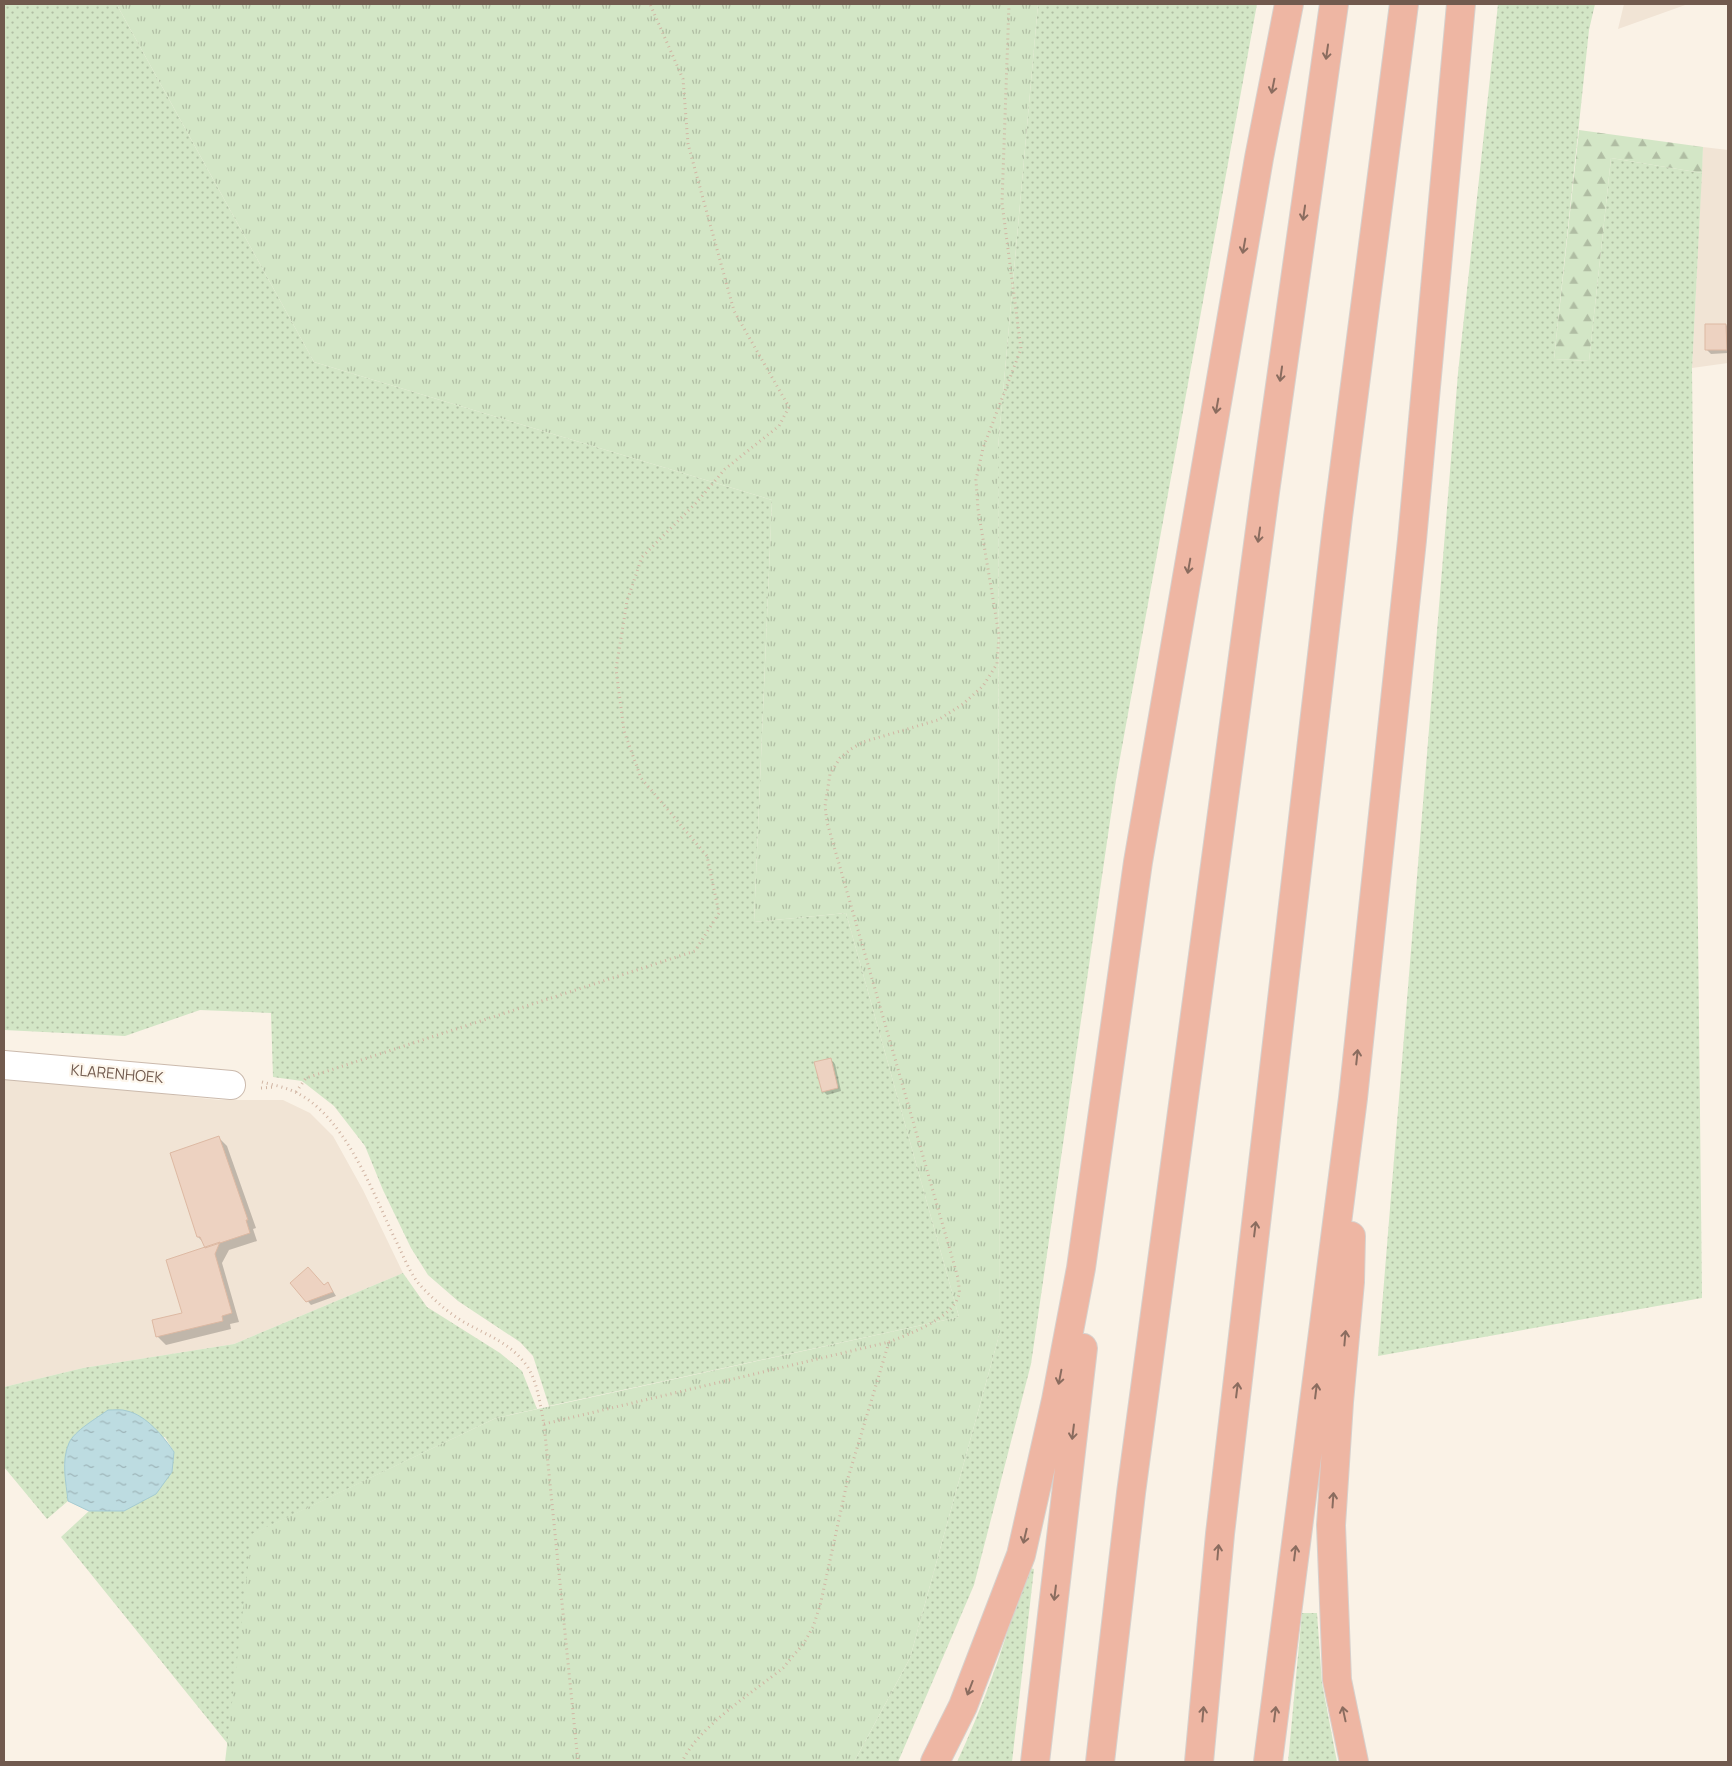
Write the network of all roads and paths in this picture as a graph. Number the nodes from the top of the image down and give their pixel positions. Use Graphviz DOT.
graph roads {
  1 [pos="650,4"];
  2 [pos="1009,4"];
  3 [pos="1289,4"];
  4 [pos="1334,4"];
  5 [pos="1404,4"];
  6 [pos="1461,4"];
  7 [pos="1138,862"];
  8 [pos="4,1065"];
  9 [pos="231,1085"];
  10 [pos="278,1086"];
  11 [pos="296,1092"];
  12 [pos="1353,1098"];
  13 [pos="889,1342"];
  14 [pos="544,1424"];
  15 [pos="578,1762"];
  16 [pos="682,1762"];
  17 [pos="935,1762"];
  18 [pos="1035,1762"];
  19 [pos="1100,1762"];
  20 [pos="1199,1762"];
  21 [pos="1268,1762"];
  22 [pos="1354,1762"];
  1 -- 11 [label="path"];
  2 -- 13 [label="path"];
  3 -- 7 [label="highway, one-way"];
  4 -- 19 [label="highway, one-way"];
  20 -- 5 [label="highway, one-way"];
  12 -- 6 [label="highway, one-way"];
  7 -- 17 [label="highway, one-way"];
  7 -- 18 [label="highway, one-way"];
  8 -- 9 [label="street, KLARENHOEK"];
  10 -- 11 [label="path"];
  11 -- 14 [label="path"];
  21 -- 12 [label="highway, one-way"];
  22 -- 12 [label="highway, one-way"];
  13 -- 14 [label="path"];
  13 -- 16 [label="path"];
  14 -- 15 [label="path"];
}
